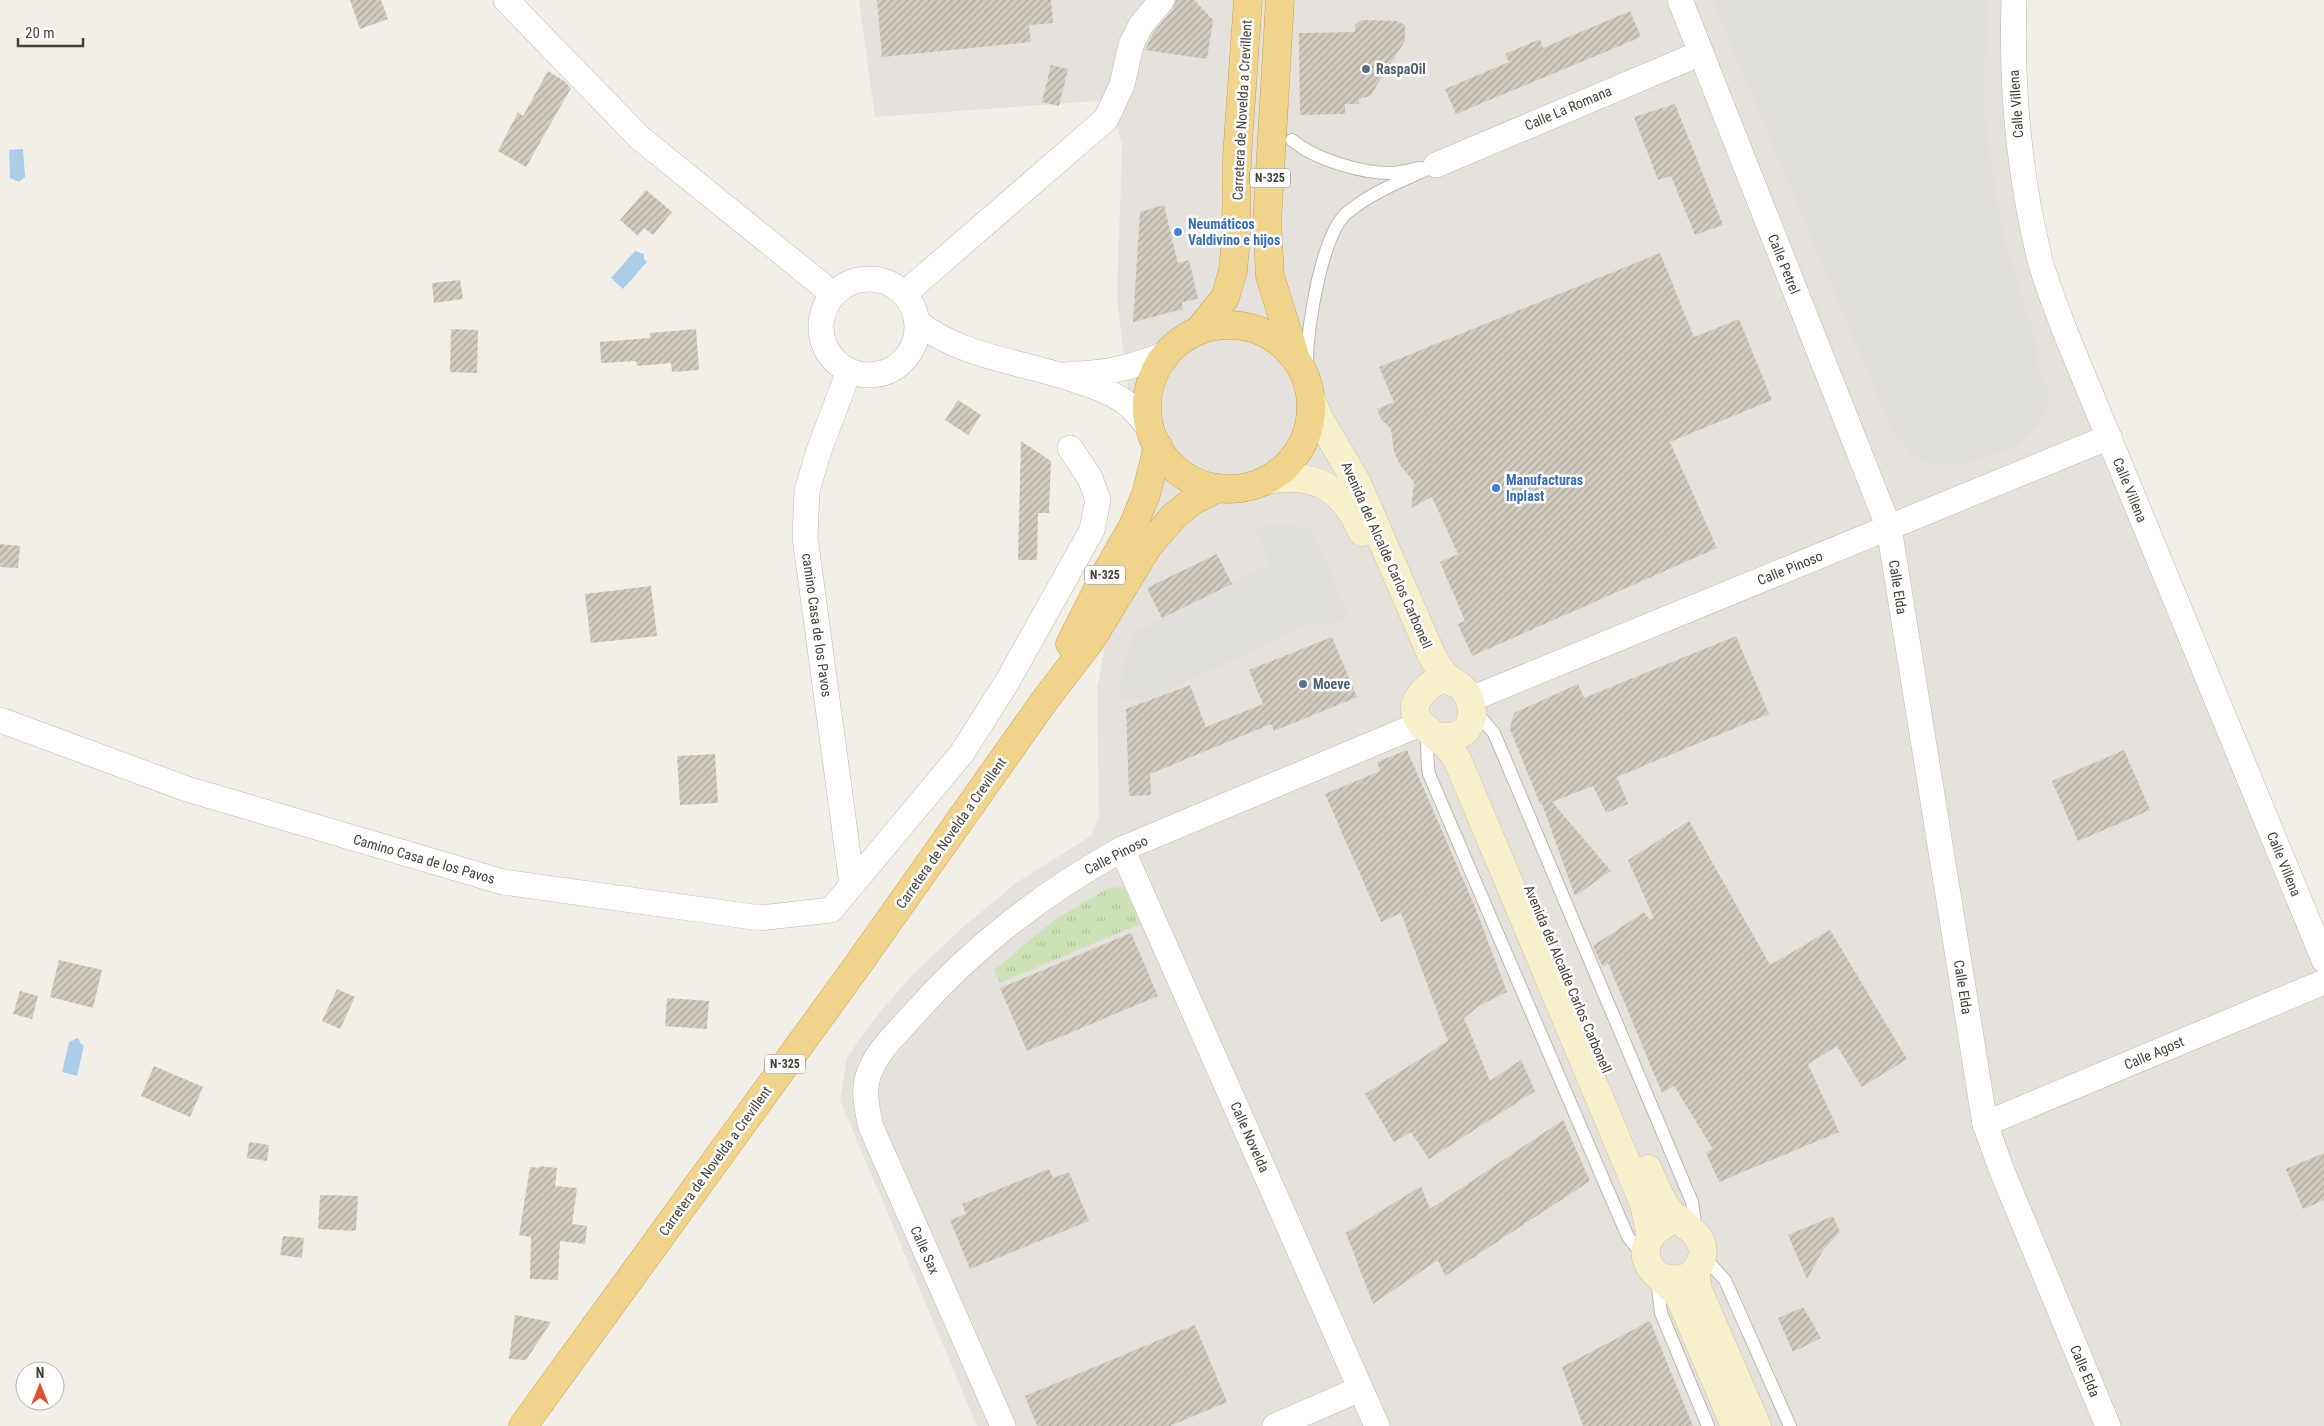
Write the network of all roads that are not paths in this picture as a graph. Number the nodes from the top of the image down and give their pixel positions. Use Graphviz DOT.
graph roads {
  1 [pos="506,0"];
  2 [pos="1162,0"];
  3 [pos="1248,0"];
  4 [pos="1280,0"];
  5 [pos="1680,0"];
  6 [pos="2014,0"];
  7 [pos="1701,53"];
  8 [pos="1292,140"];
  9 [pos="1436,165"];
  10 [pos="833,294"];
  11 [pos="904,294"];
  12 [pos="917,322"];
  13 [pos="1200,330"];
  14 [pos="966,349"];
  15 [pos="1294,353"];
  16 [pos="910,354"];
  17 [pos="1164,355"];
  18 [pos="848,371"];
  19 [pos="1057,374"];
  20 [pos="1310,391"];
  21 [pos="2109,437"];
  22 [pos="1154,438"];
  23 [pos="1070,448"];
  24 [pos="1267,480"];
  25 [pos="1218,488"];
  26 [pos="1889,528"];
  27 [pos="1420,695"];
  28 [pos="1045,700"];
  29 [pos="1466,703"];
  30 [pos="0,720"];
  31 [pos="1427,730"];
  32 [pos="1122,848"];
  33 [pos="852,884"];
  34 [pos="2324,960"];
  35 [pos="2324,982"];
  36 [pos="869,1071"];
  37 [pos="1985,1124"];
  38 [pos="1695,1246"];
  39 [pos="1654,1261"];
  40 [pos="1360,1389"];
  41 [pos="523,1426"];
  42 [pos="1003,1426"];
  43 [pos="1274,1426"];
  44 [pos="1377,1426"];
  45 [pos="1708,1426"];
  46 [pos="1734,1426"];
  47 [pos="1757,1426"];
  48 [pos="1790,1426"];
  49 [pos="2108,1426"];
  1 -- 10 [label="street"];
  2 -- 11 [label="street"];
  3 -- 13 [label="highway, Carretera de Novelda a Crevillent / N-325"];
  4 -- 15 [label="highway, N-325"];
  5 -- 7 [label="street, Calle Petrel"];
  6 -- 21 [label="street, Calle Villena"];
  7 -- 9 [label="street, Calle La Romana"];
  7 -- 26 [label="street, Calle Petrel"];
  8 -- 9 [label="lane"];
  9 -- 20 [label="lane"];
  10 -- 11 [label="street"];
  10 -- 18 [label="street"];
  11 -- 12 [label="street"];
  12 -- 14 [label="street"];
  12 -- 16 [label="street"];
  13 -- 15 [label="highway, N-325"];
  13 -- 17 [label="highway, N-325"];
  14 -- 16 [label="street"];
  14 -- 19 [label="street"];
  15 -- 20 [label="highway, N-325"];
  16 -- 18 [label="street"];
  17 -- 19 [label="street"];
  17 -- 22 [label="highway, N-325"];
  18 -- 33 [label="street, camino Casa de los Pavos"];
  19 -- 22 [label="street"];
  20 -- 24 [label="highway, N-325"];
  20 -- 29 [label="main road, Avenida del Alcalde Carlos Carbonell"];
  21 -- 26 [label="street, Calle Pinoso"];
  21 -- 34 [label="street, Calle Villena"];
  22 -- 25 [label="highway, N-325"];
  22 -- 28 [label="highway, N-325"];
  23 -- 33 [label="street, Camino Casa de los Pavos"];
  24 -- 25 [label="highway, N-325"];
  24 -- 27 [label="main road, Avenida del Alcalde Carlos Carbonell"];
  25 -- 28 [label="highway, N-325"];
  26 -- 29 [label="street, Calle Pinoso"];
  26 -- 37 [label="street, Calle Elda"];
  27 -- 29 [label="main road"];
  27 -- 31 [label="main road, Avenida del Alcalde Carlos Carbonell"];
  28 -- 41 [label="highway, Carretera de Novelda a Crevillent / N-325"];
  29 -- 31 [label="main road"];
  29 -- 38 [label="main road, Avenida del Alcalde Carlos Carbonell"];
  30 -- 33 [label="street, Camino Casa de los Pavos"];
  31 -- 32 [label="street, Calle Pinoso"];
  31 -- 39 [label="main road, Avenida del Alcalde Carlos Carbonell"];
  32 -- 36 [label="street, Calle Pinoso"];
  32 -- 40 [label="street, Calle Novelda"];
  35 -- 37 [label="street, Calle Agost"];
  36 -- 42 [label="street, Calle Sax"];
  37 -- 49 [label="street, Calle Elda"];
  38 -- 39 [label="main road"];
  38 -- 39 [label="main road"];
  38 -- 47 [label="main road"];
  38 -- 48 [label="lane"];
  39 -- 45 [label="lane"];
  39 -- 46 [label="main road"];
  40 -- 43 [label="street"];
  40 -- 44 [label="street, Calle Novelda"];
}
